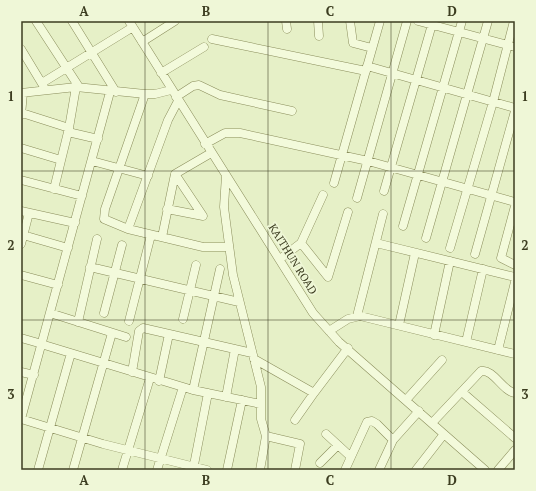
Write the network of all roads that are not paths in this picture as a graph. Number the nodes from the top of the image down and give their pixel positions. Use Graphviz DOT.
graph roads {
  1 [pos="36,21"];
  2 [pos="72,21"];
  3 [pos="175,21"];
  4 [pos="318,21"];
  5 [pos="350,21"];
  6 [pos="380,21"];
  7 [pos="407,21"];
  8 [pos="418,21"];
  9 [pos="462,21"];
  10 [pos="488,21"];
  11 [pos="514,21"];
  12 [pos="433,23"];
  13 [pos="131,24"];
  14 [pos="459,32"];
  15 [pos="319,36"];
  16 [pos="212,39"];
  17 [pos="483,39"];
  18 [pos="142,42"];
  19 [pos="511,46"];
  20 [pos="204,47"];
  21 [pos="372,48"];
  22 [pos="21,49"];
  23 [pos="92,53"];
  24 [pos="366,68"];
  25 [pos="66,69"];
  26 [pos="161,73"];
  27 [pos="394,73"];
  28 [pos="417,79"];
  29 [pos="44,86"];
  30 [pos="77,87"];
  31 [pos="443,87"];
  32 [pos="171,90"];
  33 [pos="113,92"];
  34 [pos="22,93"];
  35 [pos="145,94"];
  36 [pos="467,94"];
  37 [pos="177,99"];
  38 [pos="493,102"];
  39 [pos="515,110"];
  40 [pos="292,111"];
  41 [pos="21,114"];
  42 [pos="69,130"];
  43 [pos="98,139"];
  44 [pos="205,144"];
  45 [pos="21,148"];
  46 [pos="211,153"];
  47 [pos="341,155"];
  48 [pos="61,160"];
  49 [pos="92,161"];
  50 [pos="368,161"];
  51 [pos="119,168"];
  52 [pos="392,168"];
  53 [pos="175,174"];
  54 [pos="226,175"];
  55 [pos="418,175"];
  56 [pos="148,176"];
  57 [pos="21,180"];
  58 [pos="442,182"];
  59 [pos="334,183"];
  60 [pos="54,189"];
  61 [pos="468,189"];
  62 [pos="384,191"];
  63 [pos="323,195"];
  64 [pos="82,196"];
  65 [pos="491,196"];
  66 [pos="356,198"];
  67 [pos="515,202"];
  68 [pos="515,206"];
  69 [pos="168,209"];
  70 [pos="25,212"];
  71 [pos="348,212"];
  72 [pos="383,214"];
  73 [pos="75,223"];
  74 [pos="403,226"];
  75 [pos="128,229"];
  76 [pos="23,235"];
  77 [pos="151,235"];
  78 [pos="162,237"];
  79 [pos="426,238"];
  80 [pos="97,239"];
  81 [pos="301,243"];
  82 [pos="376,243"];
  83 [pos="21,244"];
  84 [pos="122,245"];
  85 [pos="229,247"];
  86 [pos="68,248"];
  87 [pos="450,248"];
  88 [pos="415,253"];
  89 [pos="475,254"];
  90 [pos="280,259"];
  91 [pos="450,261"];
  92 [pos="196,264"];
  93 [pos="515,265"];
  94 [pos="90,267"];
  95 [pos="220,269"];
  96 [pos="483,269"];
  97 [pos="114,272"];
  98 [pos="21,275"];
  99 [pos="515,277"];
  100 [pos="140,278"];
  101 [pos="515,282"];
  102 [pos="58,285"];
  103 [pos="190,290"];
  104 [pos="213,296"];
  105 [pos="239,302"];
  106 [pos="50,313"];
  107 [pos="104,313"];
  108 [pos="357,316"];
  109 [pos="183,319"];
  110 [pos="78,322"];
  111 [pos="129,322"];
  112 [pos="399,325"];
  113 [pos="328,331"];
  114 [pos="112,332"];
  115 [pos="169,334"];
  116 [pos="434,335"];
  117 [pos="126,337"];
  118 [pos="21,338"];
  119 [pos="202,342"];
  120 [pos="466,342"];
  121 [pos="42,344"];
  122 [pos="348,348"];
  123 [pos="235,349"];
  124 [pos="498,350"];
  125 [pos="71,353"];
  126 [pos="515,354"];
  127 [pos="253,356"];
  128 [pos="442,360"];
  129 [pos="103,363"];
  130 [pos="21,372"];
  131 [pos="132,372"];
  132 [pos="34,375"];
  133 [pos="150,378"];
  134 [pos="159,381"];
  135 [pos="183,388"];
  136 [pos="193,390"];
  137 [pos="462,392"];
  138 [pos="208,393"];
  139 [pos="314,393"];
  140 [pos="515,393"];
  141 [pos="226,397"];
  142 [pos="242,400"];
  143 [pos="406,400"];
  144 [pos="261,404"];
  145 [pos="23,408"];
  146 [pos="419,411"];
  147 [pos="21,419"];
  148 [pos="295,420"];
  149 [pos="432,423"];
  150 [pos="51,428"];
  151 [pos="326,434"];
  152 [pos="444,434"];
  153 [pos="266,436"];
  154 [pos="82,438"];
  155 [pos="515,438"];
  156 [pos="393,440"];
  157 [pos="338,445"];
  158 [pos="515,450"];
  159 [pos="128,451"];
  160 [pos="351,457"];
  161 [pos="161,460"];
  162 [pos="320,463"];
  163 [pos="193,468"];
  164 [pos="38,470"];
  165 [pos="74,470"];
  166 [pos="122,470"];
  167 [pos="157,470"];
  168 [pos="207,470"];
  169 [pos="227,470"];
  170 [pos="260,470"];
  171 [pos="295,470"];
  172 [pos="345,470"];
  173 [pos="379,470"];
  174 [pos="416,470"];
  175 [pos="485,470"];
  176 [pos="498,470"];
  1 -- 25 [label="street"];
  2 -- 23 [label="street"];
  3 -- 18 [label="street"];
  4 -- 15 [label="street"];
  5 -- 21 [label="street"];
  6 -- 21 [label="street"];
  7 -- 27 [label="street"];
  8 -- 12 [label="street"];
  9 -- 14 [label="street"];
  10 -- 17 [label="street"];
  11 -- 19 [label="street"];
  12 -- 14 [label="street"];
  12 -- 28 [label="street"];
  13 -- 18 [label="street, KAITHUN ROAD"];
  13 -- 23 [label="street"];
  14 -- 17 [label="street"];
  14 -- 31 [label="street"];
  16 -- 24 [label="street"];
  17 -- 19 [label="street"];
  17 -- 36 [label="street"];
  18 -- 26 [label="street, KAITHUN ROAD"];
  19 -- 38 [label="street"];
  20 -- 26 [label="street"];
  21 -- 24 [label="street"];
  22 -- 29 [label="street"];
  23 -- 25 [label="street"];
  23 -- 33 [label="street"];
  24 -- 27 [label="street"];
  24 -- 47 [label="street"];
  25 -- 29 [label="street"];
  25 -- 30 [label="street"];
  26 -- 32 [label="street, KAITHUN ROAD"];
  27 -- 28 [label="street"];
  27 -- 50 [label="street"];
  28 -- 31 [label="street"];
  28 -- 52 [label="street"];
  29 -- 30 [label="street"];
  29 -- 34 [label="street"];
  30 -- 33 [label="street"];
  30 -- 42 [label="street"];
  31 -- 36 [label="street"];
  31 -- 55 [label="street"];
  32 -- 35 [label="street"];
  32 -- 37 [label="street, KAITHUN ROAD"];
  33 -- 35 [label="street"];
  33 -- 43 [label="street"];
  34 -- 41 [label="street"];
  35 -- 51 [label="street"];
  36 -- 38 [label="street"];
  36 -- 58 [label="street"];
  37 -- 40 [label="street"];
  37 -- 44 [label="street, KAITHUN ROAD"];
  37 -- 56 [label="street"];
  38 -- 39 [label="street"];
  38 -- 61 [label="street"];
  39 -- 65 [label="street"];
  41 -- 42 [label="street"];
  42 -- 43 [label="street"];
  42 -- 48 [label="street"];
  43 -- 49 [label="street"];
  44 -- 46 [label="street, KAITHUN ROAD"];
  44 -- 47 [label="street"];
  45 -- 48 [label="street"];
  46 -- 53 [label="street"];
  46 -- 54 [label="street, KAITHUN ROAD"];
  47 -- 50 [label="street"];
  47 -- 59 [label="street"];
  48 -- 60 [label="street"];
  49 -- 51 [label="street"];
  49 -- 64 [label="street"];
  50 -- 52 [label="street"];
  50 -- 66 [label="street"];
  51 -- 56 [label="street"];
  51 -- 75 [label="street"];
  52 -- 55 [label="street"];
  52 -- 62 [label="street"];
  53 -- 69 [label="street"];
  53 -- 69 [label="street"];
  54 -- 85 [label="street"];
  54 -- 90 [label="street, KAITHUN ROAD"];
  55 -- 58 [label="street"];
  55 -- 74 [label="street"];
  56 -- 75 [label="street"];
  57 -- 60 [label="street"];
  58 -- 61 [label="street"];
  58 -- 79 [label="street"];
  60 -- 64 [label="street"];
  61 -- 65 [label="street"];
  61 -- 87 [label="street"];
  63 -- 81 [label="street"];
  64 -- 73 [label="street"];
  65 -- 67 [label="street"];
  65 -- 89 [label="street"];
  68 -- 93 [label="street"];
  69 -- 78 [label="street"];
  70 -- 73 [label="street"];
  70 -- 76 [label="street"];
  71 -- 81 [label="street"];
  72 -- 82 [label="street"];
  73 -- 86 [label="street"];
  75 -- 77 [label="street"];
  76 -- 83 [label="street"];
  76 -- 86 [label="street"];
  77 -- 78 [label="street"];
  77 -- 100 [label="street"];
  78 -- 85 [label="street"];
  80 -- 94 [label="street"];
  81 -- 90 [label="street"];
  82 -- 88 [label="street"];
  82 -- 108 [label="street"];
  84 -- 97 [label="street"];
  85 -- 105 [label="street"];
  86 -- 102 [label="street"];
  88 -- 91 [label="street"];
  88 -- 112 [label="street"];
  90 -- 113 [label="street, KAITHUN ROAD"];
  91 -- 96 [label="street"];
  91 -- 116 [label="street"];
  92 -- 103 [label="street"];
  94 -- 97 [label="street"];
  94 -- 110 [label="street"];
  95 -- 104 [label="street"];
  96 -- 99 [label="street"];
  96 -- 120 [label="street"];
  97 -- 100 [label="street"];
  97 -- 107 [label="street"];
  98 -- 102 [label="street"];
  100 -- 103 [label="street"];
  100 -- 111 [label="street"];
  101 -- 124 [label="street"];
  102 -- 106 [label="street"];
  103 -- 104 [label="street"];
  103 -- 109 [label="street"];
  104 -- 105 [label="street"];
  104 -- 119 [label="street"];
  105 -- 127 [label="street"];
  106 -- 110 [label="street"];
  106 -- 121 [label="street"];
  108 -- 112 [label="street"];
  108 -- 113 [label="street"];
  110 -- 114 [label="street"];
  112 -- 116 [label="street"];
  113 -- 122 [label="street, KAITHUN ROAD"];
  114 -- 117 [label="street"];
  114 -- 129 [label="street"];
  115 -- 119 [label="street"];
  115 -- 131 [label="street"];
  115 -- 134 [label="street"];
  116 -- 120 [label="street"];
  118 -- 121 [label="street"];
  119 -- 123 [label="street"];
  119 -- 136 [label="street"];
  120 -- 124 [label="street"];
  121 -- 125 [label="street"];
  121 -- 132 [label="street"];
  122 -- 139 [label="street"];
  122 -- 143 [label="street, KAITHUN ROAD"];
  123 -- 127 [label="street"];
  123 -- 141 [label="street"];
  124 -- 126 [label="street"];
  125 -- 129 [label="street"];
  125 -- 150 [label="street"];
  127 -- 139 [label="street"];
  127 -- 144 [label="street"];
  128 -- 143 [label="street"];
  129 -- 131 [label="street"];
  129 -- 154 [label="street"];
  130 -- 132 [label="street"];
  131 -- 133 [label="street"];
  132 -- 145 [label="street"];
  133 -- 134 [label="street"];
  133 -- 159 [label="street"];
  134 -- 135 [label="street"];
  135 -- 136 [label="street"];
  135 -- 161 [label="street"];
  136 -- 138 [label="street"];
  137 -- 140 [label="street"];
  137 -- 149 [label="street"];
  137 -- 155 [label="street"];
  138 -- 141 [label="street"];
  138 -- 163 [label="street"];
  139 -- 148 [label="street"];
  141 -- 142 [label="street"];
  142 -- 144 [label="street"];
  142 -- 169 [label="street"];
  143 -- 146 [label="street, KAITHUN ROAD"];
  144 -- 153 [label="street"];
  145 -- 147 [label="street"];
  146 -- 149 [label="street, KAITHUN ROAD"];
  146 -- 156 [label="street"];
  147 -- 150 [label="street"];
  149 -- 152 [label="street, KAITHUN ROAD"];
  150 -- 154 [label="street"];
  150 -- 164 [label="street"];
  151 -- 157 [label="street"];
  152 -- 174 [label="street"];
  152 -- 175 [label="street, KAITHUN ROAD"];
  153 -- 170 [label="street"];
  153 -- 171 [label="street"];
  154 -- 159 [label="street"];
  154 -- 165 [label="street"];
  156 -- 160 [label="street"];
  156 -- 173 [label="street"];
  157 -- 160 [label="street"];
  157 -- 162 [label="street"];
  158 -- 176 [label="street"];
  159 -- 161 [label="street"];
  159 -- 166 [label="street"];
  160 -- 172 [label="street"];
  161 -- 163 [label="street"];
  161 -- 167 [label="street"];
  163 -- 168 [label="street"];
}
